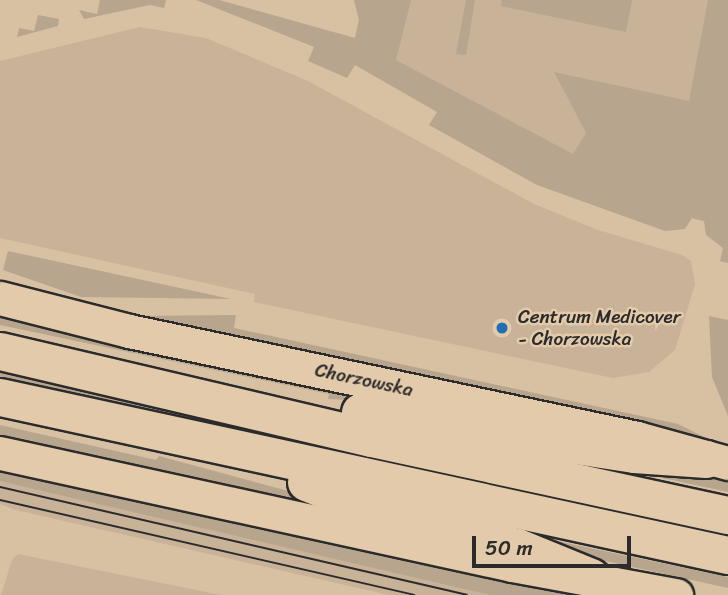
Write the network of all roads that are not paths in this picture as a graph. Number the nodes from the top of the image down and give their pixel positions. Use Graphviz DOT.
graph roads {
  1 [pos="0,298"];
  2 [pos="0,351"];
  3 [pos="0,397"];
  4 [pos="201,440"];
  5 [pos="0,453"];
  6 [pos="717,461"];
  7 [pos="728,515"];
  8 [pos="728,555"];
  9 [pos="591,576"];
  10 [pos="676,595"];
  1 -- 6 [label="main road, Chorzowska"];
  2 -- 6 [label="main road"];
  2 -- 7 [label="main road"];
  3 -- 4 [label="main road"];
  4 -- 8 [label="main road"];
  4 -- 9 [label="main road"];
  5 -- 9 [label="main road"];
  9 -- 10 [label="main road"];
}
